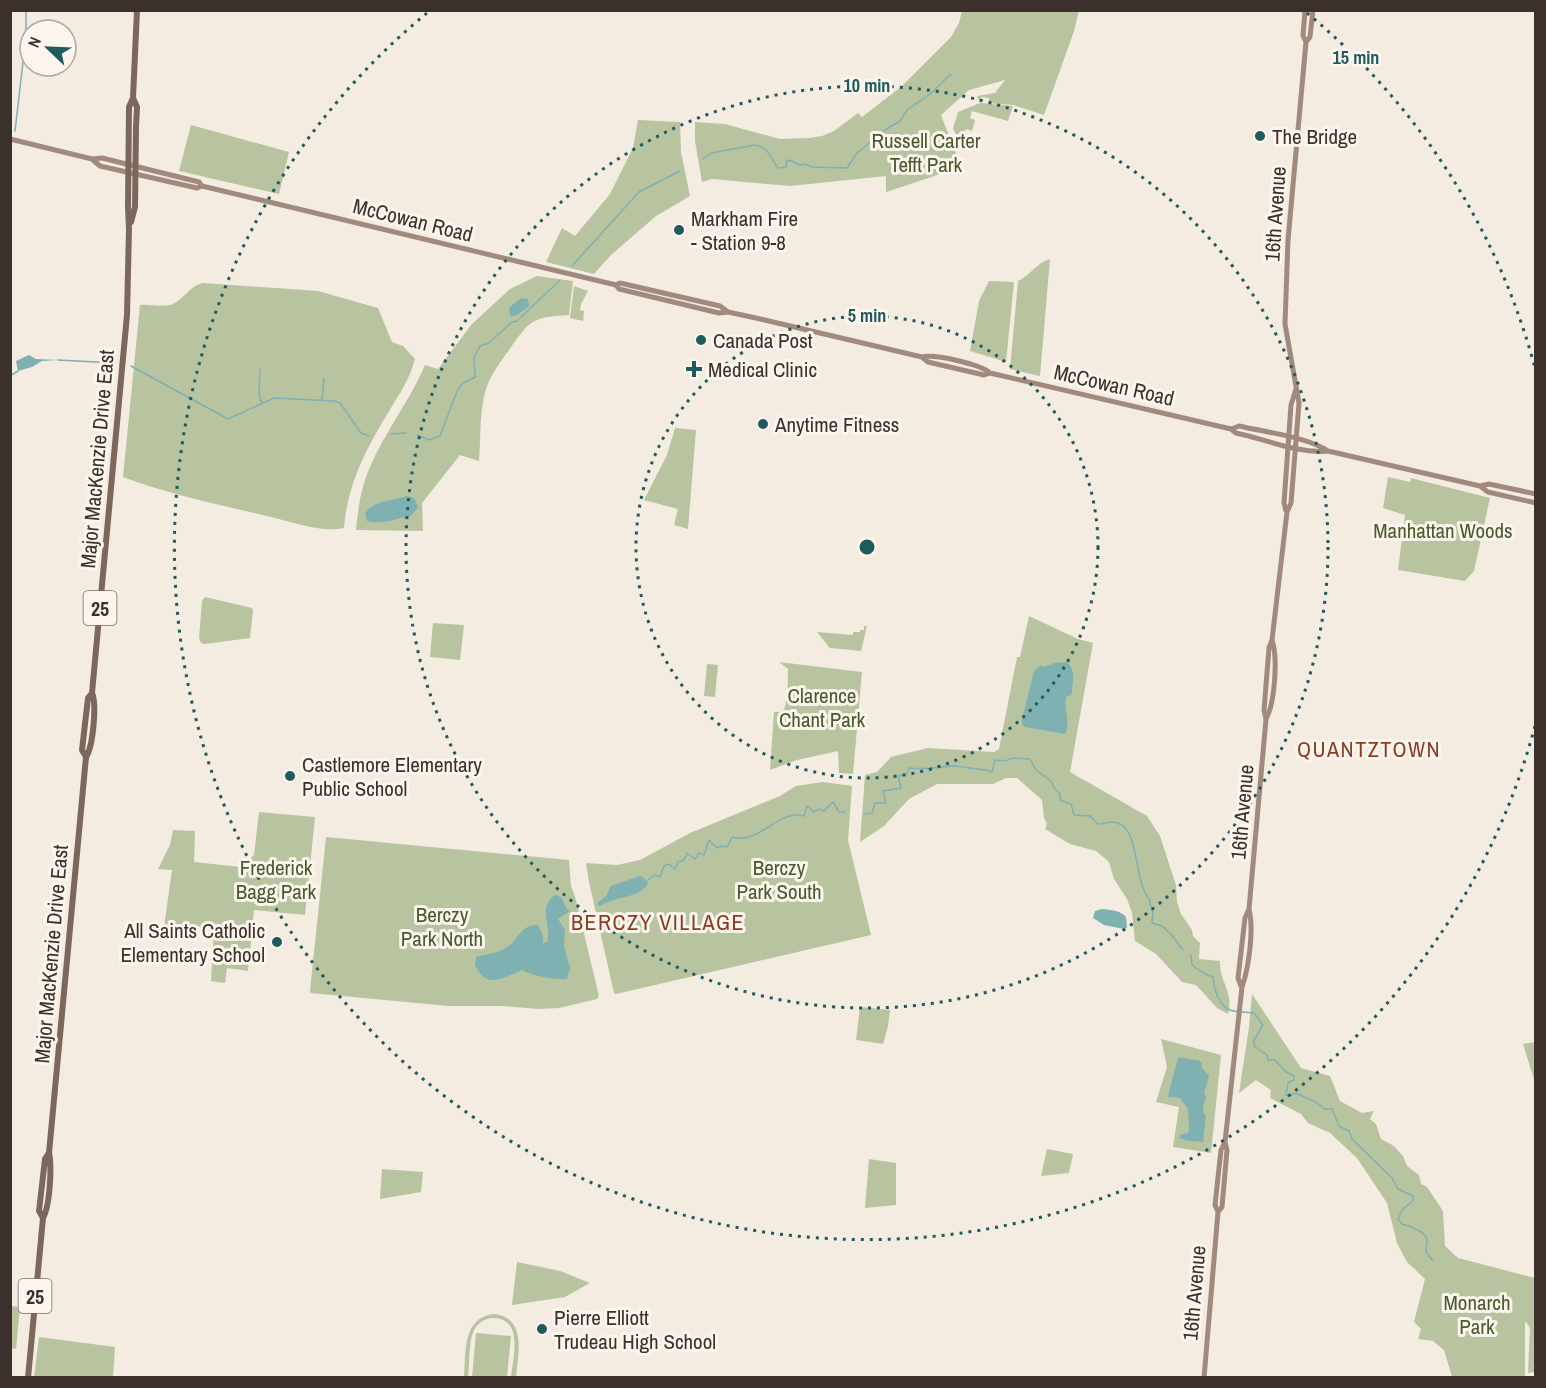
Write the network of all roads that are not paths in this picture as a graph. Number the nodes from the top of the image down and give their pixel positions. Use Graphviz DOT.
graph roads {
  1 [pos="137,10"];
  2 [pos="1305,10"];
  3 [pos="1312,10"];
  4 [pos="1306,42"];
  5 [pos="133,98"];
  6 [pos="10,139"];
  7 [pos="92,159"];
  8 [pos="128,165"];
  9 [pos="136,166"];
  10 [pos="132,174"];
  11 [pos="202,186"];
  12 [pos="1297,388"];
  13 [pos="1231,429"];
  14 [pos="1290,438"];
  15 [pos="1297,439"];
  16 [pos="1289,446"];
  17 [pos="1296,448"];
  18 [pos="1328,451"];
  19 [pos="1480,486"];
  20 [pos="1536,494"];
  21 [pos="1536,503"];
  22 [pos="1287,512"];
  23 [pos="27,1376"];
  24 [pos="1204,1377"];
  1 -- 5 [label="main road, Major MacKenzie Drive East / 25"];
  2 -- 4 [label="main road, 16th Avenue"];
  3 -- 4 [label="main road, 16th Avenue"];
  4 -- 12 [label="main road, 16th Avenue"];
  5 -- 8 [label="main road, Major MacKenzie Drive East / 25"];
  5 -- 9 [label="main road, Major MacKenzie Drive East / 25"];
  6 -- 7 [label="main road, McCowan Road"];
  7 -- 8 [label="main road, McCowan Road"];
  7 -- 10 [label="main road, McCowan Road"];
  8 -- 9 [label="main road, McCowan Road"];
  8 -- 10 [label="main road, Major MacKenzie Drive East / 25"];
  9 -- 10 [label="main road, Major MacKenzie Drive East / 25"];
  9 -- 11 [label="main road, McCowan Road"];
  10 -- 11 [label="main road, McCowan Road"];
  10 -- 23 [label="main road, Major MacKenzie Drive East / 25"];
  11 -- 13 [label="main road, McCowan Road"];
  12 -- 14 [label="main road, 16th Avenue"];
  12 -- 15 [label="main road, 16th Avenue"];
  13 -- 14 [label="main road, McCowan Road"];
  13 -- 16 [label="main road, McCowan Road"];
  14 -- 15 [label="main road, McCowan Road"];
  14 -- 16 [label="main road, 16th Avenue"];
  15 -- 17 [label="main road, 16th Avenue"];
  15 -- 18 [label="main road, McCowan Road"];
  16 -- 17 [label="main road, McCowan Road"];
  16 -- 22 [label="main road, 16th Avenue"];
  17 -- 18 [label="main road, McCowan Road"];
  17 -- 22 [label="main road, 16th Avenue"];
  18 -- 19 [label="main road, McCowan Road"];
  19 -- 20 [label="main road, McCowan Road"];
  19 -- 21 [label="main road, McCowan Road"];
  22 -- 24 [label="main road, 16th Avenue"];
}
